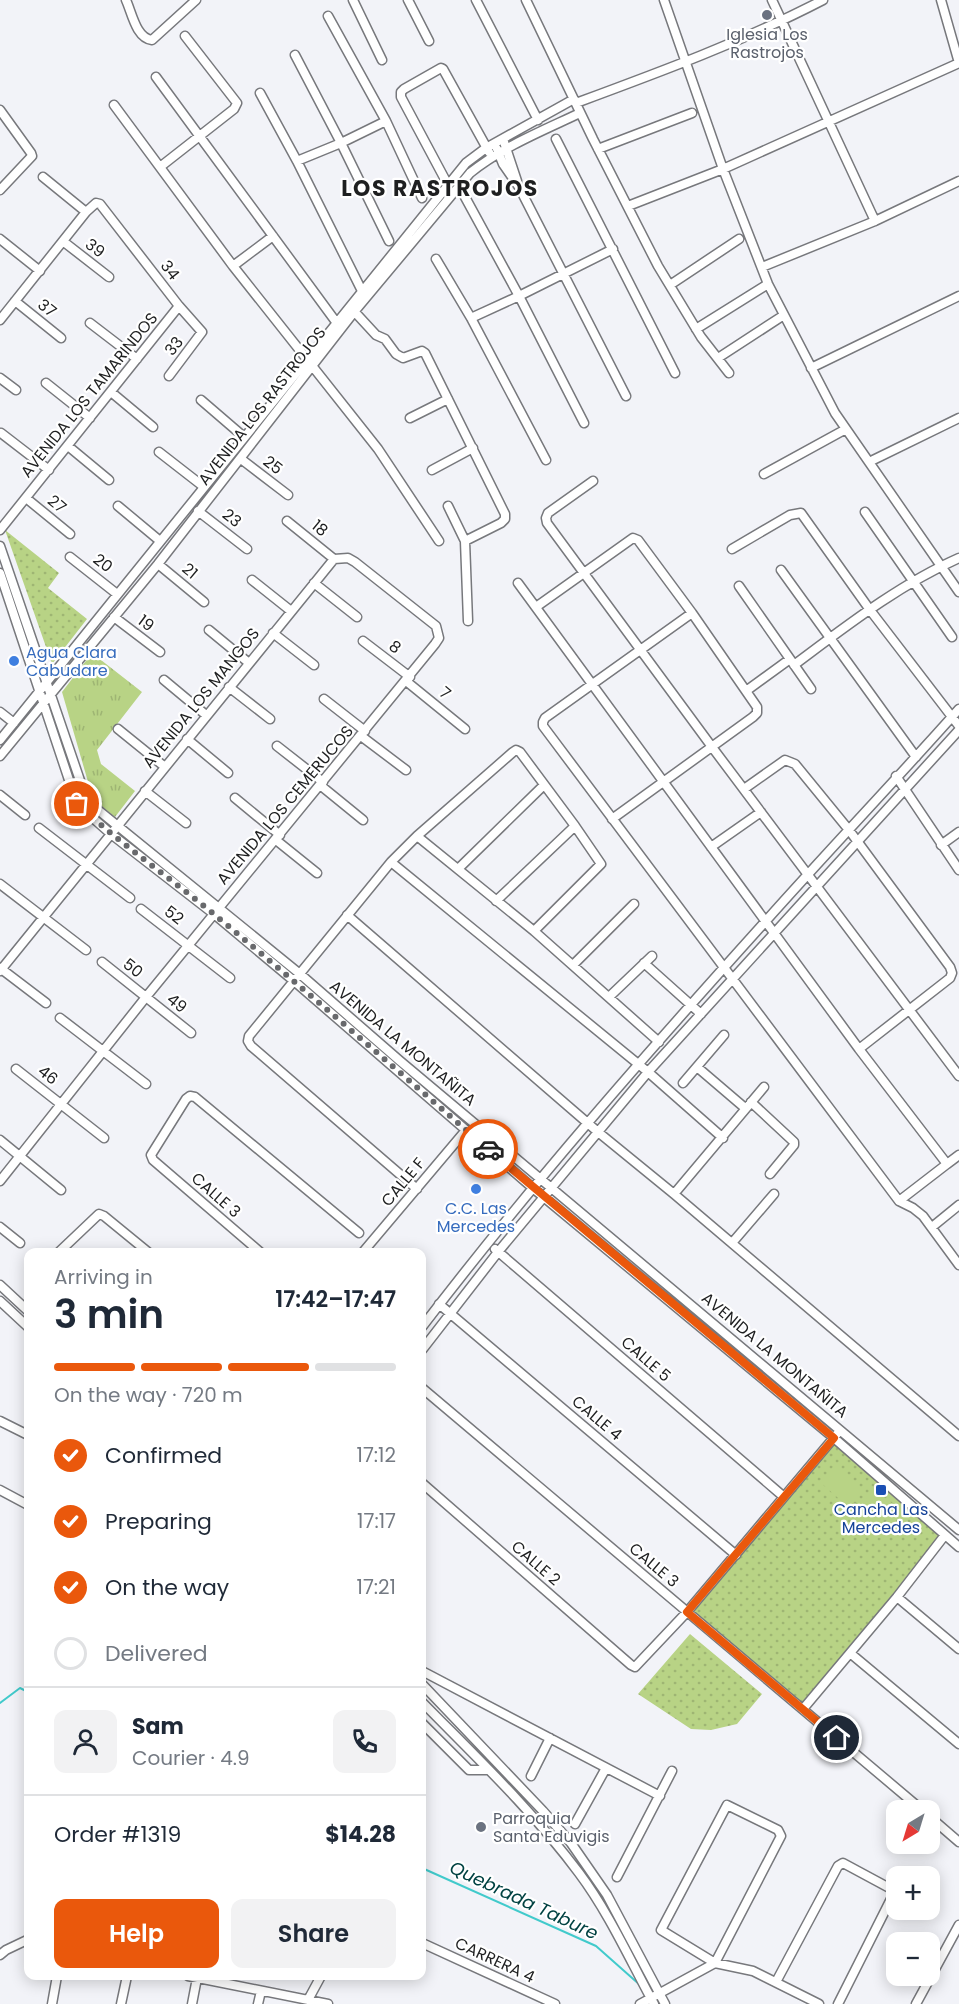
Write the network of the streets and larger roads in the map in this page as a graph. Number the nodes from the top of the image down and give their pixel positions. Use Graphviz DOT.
graph roads {
  1 [pos="126,0"];
  2 [pos="196,0"];
  3 [pos="353,0"];
  4 [pos="408,0"];
  5 [pos="476,0"];
  6 [pos="526,0"];
  7 [pos="664,0"];
  8 [pos="772,0"];
  9 [pos="823,0"];
  10 [pos="941,0"];
  11 [pos="328,16"];
  12 [pos="783,21"];
  13 [pos="185,36"];
  14 [pos="429,41"];
  15 [pos="295,56"];
  16 [pos="382,60"];
  17 [pos="686,63"];
  18 [pos="959,63"];
  19 [pos="156,77"];
  20 [pos="260,93"];
  21 [pos="575,101"];
  22 [pos="114,105"];
  23 [pos="0,110"];
  24 [pos="580,112"];
  25 [pos="692,112"];
  26 [pos="538,120"];
  27 [pos="386,121"];
  28 [pos="829,121"];
  29 [pos="200,137"];
  30 [pos="556,139"];
  31 [pos="341,143"];
  32 [pos="486,148"];
  33 [pos="499,148"];
  34 [pos="598,149"];
  35 [pos="297,161"];
  36 [pos="160,167"];
  37 [pos="723,169"];
  38 [pos="43,177"];
  39 [pos="959,181"];
  40 [pos="448,184"];
  41 [pos="0,190"];
  42 [pos="465,197"];
  43 [pos="422,198"];
  44 [pos="628,206"];
  45 [pos="86,213"];
  46 [pos="875,221"];
  47 [pos="273,236"];
  48 [pos="739,239"];
  49 [pos="0,240"];
  50 [pos="389,241"];
  51 [pos="64,242"];
  52 [pos="613,249"];
  53 [pos="436,259"];
  54 [pos="233,266"];
  55 [pos="762,267"];
  56 [pos="40,271"];
  57 [pos="562,274"];
  58 [pos="109,277"];
  59 [pos="768,284"];
  60 [pos="670,285"];
  61 [pos="363,295"];
  62 [pos="519,296"];
  63 [pos="959,296"];
  64 [pos="15,301"];
  65 [pos="179,306"];
  66 [pos="352,309"];
  67 [pos="784,315"];
  68 [pos="471,318"];
  69 [pos="0,320"];
  70 [pos="90,323"];
  71 [pos="339,325"];
  72 [pos="696,329"];
  73 [pos="61,338"];
  74 [pos="718,358"];
  75 [pos="137,359"];
  76 [pos="310,362"];
  77 [pos="811,368"];
  78 [pos="675,373"];
  79 [pos="729,373"];
  80 [pos="170,376"];
  81 [pos="0,378"];
  82 [pos="46,383"];
  83 [pos="16,390"];
  84 [pos="111,392"];
  85 [pos="626,396"];
  86 [pos="448,399"];
  87 [pos="201,400"];
  88 [pos="90,418"];
  89 [pos="410,418"];
  90 [pos="959,418"];
  91 [pos="584,423"];
  92 [pos="153,427"];
  93 [pos="846,429"];
  94 [pos="1,433"];
  95 [pos="244,437"];
  96 [pos="68,446"];
  97 [pos="473,448"];
  98 [pos="159,452"];
  99 [pos="241,459"];
  100 [pos="546,460"];
  101 [pos="869,462"];
  102 [pos="49,470"];
  103 [pos="432,470"];
  104 [pos="764,474"];
  105 [pos="109,480"];
  106 [pos="593,480"];
  107 [pos="204,487"];
  108 [pos="288,495"];
  109 [pos="26,498"];
  110 [pos="118,506"];
  111 [pos="448,506"];
  112 [pos="198,511"];
  113 [pos="865,512"];
  114 [pos="287,521"];
  115 [pos="0,530"];
  116 [pos="70,534"];
  117 [pos="160,541"];
  118 [pos="465,541"];
  119 [pos="439,542"];
  120 [pos="0,546"];
  121 [pos="247,549"];
  122 [pos="732,549"];
  123 [pos="70,557"];
  124 [pos="959,558"];
  125 [pos="334,559"];
  126 [pos="158,564"];
  127 [pos="940,566"];
  128 [pos="781,570"];
  129 [pos="585,572"];
  130 [pos="0,573"];
  131 [pos="252,580"];
  132 [pos="314,583"];
  133 [pos="914,583"];
  134 [pos="518,584"];
  135 [pos="739,586"];
  136 [pos="959,592"];
  137 [pos="117,594"];
  138 [pos="204,602"];
  139 [pos="536,607"];
  140 [pos="870,610"];
  141 [pos="291,611"];
  142 [pos="692,613"];
  143 [pos="114,617"];
  144 [pos="357,617"];
  145 [pos="468,621"];
  146 [pos="209,630"];
  147 [pos="273,633"];
  148 [pos="952,637"];
  149 [pos="830,639"];
  150 [pos="363,641"];
  151 [pos="640,649"];
  152 [pos="160,652"];
  153 [pos="792,662"];
  154 [pos="249,663"];
  155 [pos="314,665"];
  156 [pos="408,679"];
  157 [pos="164,680"];
  158 [pos="46,682"];
  159 [pos="591,685"];
  160 [pos="229,687"];
  161 [pos="811,689"];
  162 [pos="38,691"];
  163 [pos="746,691"];
  164 [pos="50,694"];
  165 [pos="324,699"];
  166 [pos="43,704"];
  167 [pos="959,709"];
  168 [pos="0,712"];
  169 [pos="206,716"];
  170 [pos="952,717"];
  171 [pos="270,719"];
  172 [pos="14,723"];
  173 [pos="959,728"];
  174 [pos="118,729"];
  175 [pos="465,729"];
  176 [pos="363,733"];
  177 [pos="187,739"];
  178 [pos="0,740"];
  179 [pos="277,746"];
  180 [pos="712,747"];
  181 [pos="0,756"];
  182 [pos="915,756"];
  183 [pos="165,767"];
  184 [pos="406,770"];
  185 [pos="228,772"];
  186 [pos="896,776"];
  187 [pos="664,783"];
  188 [pos="322,784"];
  189 [pos="544,785"];
  190 [pos="744,789"];
  191 [pos="906,790"];
  192 [pos="144,791"];
  193 [pos="0,795"];
  194 [pos="235,798"];
  195 [pos="761,812"];
  196 [pos="25,815"];
  197 [pos="363,819"];
  198 [pos="612,819"];
  199 [pos="186,823"];
  200 [pos="575,825"];
  201 [pos="39,828"];
  202 [pos="114,830"];
  203 [pos="849,830"];
  204 [pos="959,832"];
  205 [pos="417,836"];
  206 [pos="278,837"];
  207 [pos="858,842"];
  208 [pos="941,845"];
  209 [pos="711,847"];
  210 [pos="391,862"];
  211 [pos="86,864"];
  212 [pos="458,869"];
  213 [pos="959,870"];
  214 [pos="317,873"];
  215 [pos="808,874"];
  216 [pos="0,884"];
  217 [pos="817,886"];
  218 [pos="130,898"];
  219 [pos="496,900"];
  220 [pos="634,904"];
  221 [pos="141,909"];
  222 [pos="216,911"];
  223 [pos="347,915"];
  224 [pos="44,917"];
  225 [pos="765,921"];
  226 [pos="534,931"];
  227 [pos="774,934"];
  228 [pos="188,946"];
  229 [pos="86,950"];
  230 [pos="652,956"];
  231 [pos="102,962"];
  232 [pos="644,963"];
  233 [pos="573,965"];
  234 [pos="724,968"];
  235 [pos="0,970"];
  236 [pos="230,978"];
  237 [pos="297,978"];
  238 [pos="732,979"];
  239 [pos="146,997"];
  240 [pos="609,997"];
  241 [pos="46,1003"];
  242 [pos="691,1005"];
  243 [pos="908,1010"];
  244 [pos="702,1014"];
  245 [pos="60,1018"];
  246 [pos="190,1033"];
  247 [pos="724,1035"];
  248 [pos="659,1042"];
  249 [pos="859,1048"];
  250 [pos="102,1052"];
  251 [pos="639,1065"];
  252 [pos="697,1067"];
  253 [pos="16,1069"];
  254 [pos="648,1072"];
  255 [pos="959,1076"];
  256 [pos="683,1083"];
  257 [pos="146,1084"];
  258 [pos="764,1087"];
  259 [pos="61,1104"];
  260 [pos="748,1105"];
  261 [pos="589,1124"];
  262 [pos="466,1130"];
  263 [pos="598,1132"];
  264 [pos="104,1138"];
  265 [pos="723,1138"];
  266 [pos="0,1140"];
  267 [pos="959,1155"];
  268 [pos="20,1156"];
  269 [pos="946,1164"];
  270 [pos="770,1174"];
  271 [pos="541,1180"];
  272 [pos="0,1181"];
  273 [pos="417,1189"];
  274 [pos="534,1189"];
  275 [pos="552,1189"];
  276 [pos="61,1190"];
  277 [pos="674,1194"];
  278 [pos="774,1194"];
  279 [pos="544,1197"];
  280 [pos="899,1201"];
  281 [pos="959,1206"];
  282 [pos="0,1227"];
  283 [pos="932,1227"];
  284 [pos="359,1233"];
  285 [pos="732,1242"];
  286 [pos="20,1243"];
  287 [pos="489,1244"];
  288 [pos="63,1248"];
  289 [pos="143,1248"];
  290 [pos="255,1248"];
  291 [pos="366,1248"];
  292 [pos="498,1252"];
  293 [pos="959,1265"];
  294 [pos="0,1285"];
  295 [pos="0,1301"];
  296 [pos="439,1304"];
  297 [pos="24,1307"];
  298 [pos="450,1313"];
  299 [pos="426,1322"];
  300 [pos="24,1323"];
  301 [pos="426,1345"];
  302 [pos="426,1391"];
  303 [pos="0,1420"];
  304 [pos="842,1430"];
  305 [pos="24,1434"];
  306 [pos="959,1436"];
  307 [pos="834,1438"];
  308 [pos="426,1486"];
  309 [pos="0,1490"];
  310 [pos="784,1497"];
  311 [pos="24,1503"];
  312 [pos="959,1530"];
  313 [pos="945,1535"];
  314 [pos="959,1547"];
  315 [pos="736,1555"];
  316 [pos="897,1597"];
  317 [pos="687,1612"];
  318 [pos="959,1649"];
  319 [pos="850,1653"];
  320 [pos="426,1673"];
  321 [pos="426,1688"];
  322 [pos="436,1699"];
  323 [pos="426,1706"];
  324 [pos="429,1709"];
  325 [pos="803,1709"];
  326 [pos="426,1712"];
  327 [pos="426,1727"];
  328 [pos="550,1738"];
  329 [pos="959,1744"];
  330 [pos="606,1768"];
  331 [pos="489,1770"];
  332 [pos="672,1771"];
  333 [pos="531,1776"];
  334 [pos="660,1796"];
  335 [pos="910,1800"];
  336 [pos="575,1824"];
  337 [pos="940,1826"];
  338 [pos="959,1842"];
  339 [pos="617,1877"];
  340 [pos="959,1925"];
  341 [pos="24,1941"];
  342 [pos="426,1945"];
  343 [pos="0,1955"];
  344 [pos="715,1963"];
  345 [pos="56,1980"];
  346 [pos="126,1980"];
  347 [pos="192,1980"];
  348 [pos="207,1980"];
  349 [pos="319,1980"];
  350 [pos="776,1982"];
  351 [pos="261,1991"];
  352 [pos="660,1994"];
  353 [pos="308,2000"];
  354 [pos="652,2001"];
  355 [pos="52,2004"];
  356 [pos="121,2004"];
  357 [pos="192,2004"];
  358 [pos="258,2004"];
  359 [pos="328,2004"];
  360 [pos="555,2004"];
  361 [pos="640,2004"];
  362 [pos="665,2004"];
  363 [pos="819,2004"];
  364 [pos="838,2004"];
  365 [pos="915,2004"];
  1 -- 2 [label="street"];
  3 -- 16 [label="street"];
  4 -- 14 [label="street"];
  5 -- 26 [label="street"];
  6 -- 21 [label="street"];
  7 -- 17 [label="street"];
  8 -- 12 [label="street"];
  9 -- 12 [label="street, AVENIDA LOS RASTROJOS"];
  10 -- 18 [label="street"];
  11 -- 27 [label="street"];
  12 -- 17 [label="street, AVENIDA LOS RASTROJOS"];
  12 -- 28 [label="street"];
  13 -- 29 [label="street"];
  15 -- 31 [label="street"];
  17 -- 21 [label="street, AVENIDA LOS RASTROJOS"];
  17 -- 37 [label="street"];
  18 -- 28 [label="street"];
  19 -- 29 [label="street"];
  20 -- 35 [label="street"];
  21 -- 24 [label="street"];
  21 -- 26 [label="street, AVENIDA LOS RASTROJOS"];
  22 -- 36 [label="street"];
  23 -- 41 [label="street"];
  24 -- 33 [label="street, AVENIDA LOS RASTROJOS"];
  24 -- 34 [label="street"];
  25 -- 34 [label="street"];
  26 -- 33 [label="street, AVENIDA LOS RASTROJOS"];
  27 -- 31 [label="street"];
  27 -- 43 [label="street"];
  28 -- 37 [label="street"];
  28 -- 46 [label="street"];
  29 -- 36 [label="street"];
  29 -- 47 [label="street"];
  30 -- 52 [label="street"];
  31 -- 35 [label="street"];
  31 -- 50 [label="street"];
  32 -- 33 [label="street"];
  32 -- 40 [label="street, AVENIDA LOS RASTROJOS"];
  32 -- 40 [label="street"];
  33 -- 57 [label="street"];
  33 -- 61 [label="street, AVENIDA LOS RASTROJOS"];
  34 -- 44 [label="street"];
  35 -- 61 [label="street"];
  36 -- 54 [label="street"];
  37 -- 44 [label="street"];
  37 -- 55 [label="street"];
  38 -- 45 [label="street"];
  39 -- 46 [label="street"];
  40 -- 61 [label="street, AVENIDA LOS RASTROJOS"];
  42 -- 62 [label="street"];
  44 -- 60 [label="street"];
  45 -- 51 [label="street"];
  45 -- 65 [label="street, 34"];
  46 -- 55 [label="street"];
  47 -- 54 [label="street"];
  47 -- 71 [label="street"];
  48 -- 60 [label="street"];
  49 -- 56 [label="street"];
  51 -- 56 [label="street"];
  51 -- 58 [label="street, 39"];
  52 -- 57 [label="street"];
  52 -- 78 [label="street"];
  53 -- 68 [label="street"];
  54 -- 76 [label="street"];
  55 -- 59 [label="street"];
  56 -- 64 [label="street"];
  57 -- 62 [label="street"];
  57 -- 85 [label="street"];
  59 -- 67 [label="street"];
  59 -- 72 [label="street"];
  60 -- 72 [label="street"];
  61 -- 66 [label="street, AVENIDA LOS RASTROJOS"];
  62 -- 68 [label="street"];
  62 -- 91 [label="street"];
  63 -- 77 [label="street"];
  64 -- 69 [label="street"];
  64 -- 73 [label="street, 37"];
  65 -- 75 [label="street, AVENIDA LOS TAMARINDOS"];
  65 -- 80 [label="street, 33"];
  66 -- 71 [label="street, AVENIDA LOS RASTROJOS"];
  66 -- 86 [label="street"];
  67 -- 74 [label="street"];
  67 -- 77 [label="street"];
  68 -- 100 [label="street"];
  70 -- 75 [label="street"];
  71 -- 76 [label="street, AVENIDA LOS RASTROJOS"];
  72 -- 74 [label="street"];
  74 -- 79 [label="street"];
  75 -- 84 [label="street, AVENIDA LOS TAMARINDOS"];
  76 -- 95 [label="street, AVENIDA LOS RASTROJOS"];
  76 -- 99 [label="street, AVENIDA LOS RASTROJOS"];
  76 -- 119 [label="street"];
  77 -- 93 [label="street"];
  81 -- 83 [label="street"];
  82 -- 88 [label="street"];
  84 -- 88 [label="street, AVENIDA LOS TAMARINDOS"];
  84 -- 92 [label="street"];
  86 -- 89 [label="street"];
  86 -- 97 [label="street"];
  87 -- 95 [label="street"];
  88 -- 96 [label="street, AVENIDA LOS TAMARINDOS"];
  90 -- 101 [label="street"];
  93 -- 101 [label="street"];
  93 -- 104 [label="street"];
  94 -- 102 [label="street"];
  95 -- 107 [label="street, AVENIDA LOS RASTROJOS"];
  96 -- 102 [label="street, AVENIDA LOS TAMARINDOS"];
  96 -- 105 [label="street"];
  97 -- 103 [label="street"];
  97 -- 118 [label="street"];
  98 -- 107 [label="street"];
  99 -- 108 [label="street, 25"];
  99 -- 112 [label="street, AVENIDA LOS RASTROJOS"];
  101 -- 127 [label="street"];
  102 -- 109 [label="street, AVENIDA LOS TAMARINDOS"];
  106 -- 129 [label="street"];
  107 -- 117 [label="street, AVENIDA LOS RASTROJOS"];
  109 -- 115 [label="street, AVENIDA LOS TAMARINDOS"];
  109 -- 116 [label="street, 27"];
  110 -- 117 [label="street"];
  111 -- 118 [label="street"];
  112 -- 121 [label="street, 23"];
  112 -- 126 [label="street, AVENIDA LOS RASTROJOS"];
  113 -- 133 [label="street"];
  114 -- 125 [label="street, 18"];
  117 -- 137 [label="street, AVENIDA LOS RASTROJOS"];
  118 -- 145 [label="street"];
  120 -- 158 [label="street, AVENIDA LA MONTAÑITA"];
  122 -- 140 [label="street"];
  123 -- 137 [label="street, 20"];
  124 -- 127 [label="street"];
  125 -- 132 [label="street, AVENIDA LOS MANGOS"];
  125 -- 156 [label="street, AVENIDA LOS CEMERUCOS"];
  126 -- 138 [label="street, 21"];
  126 -- 143 [label="street, AVENIDA LOS RASTROJOS"];
  127 -- 133 [label="street"];
  127 -- 136 [label="street"];
  128 -- 149 [label="street"];
  129 -- 139 [label="street"];
  129 -- 142 [label="street"];
  129 -- 151 [label="street"];
  130 -- 162 [label="street, AVENIDA LA MONTAÑITA"];
  131 -- 141 [label="street"];
  132 -- 141 [label="street, AVENIDA LOS MANGOS"];
  132 -- 144 [label="street"];
  133 -- 140 [label="street"];
  133 -- 148 [label="street"];
  134 -- 139 [label="street"];
  135 -- 153 [label="street"];
  137 -- 158 [label="street, AVENIDA LOS RASTROJOS"];
  139 -- 159 [label="street"];
  140 -- 149 [label="street"];
  140 -- 170 [label="street"];
  141 -- 147 [label="street, AVENIDA LOS MANGOS"];
  142 -- 151 [label="street"];
  142 -- 163 [label="street"];
  143 -- 152 [label="street, 19"];
  143 -- 164 [label="street, AVENIDA LOS RASTROJOS"];
  146 -- 154 [label="street"];
  147 -- 154 [label="street, AVENIDA LOS MANGOS"];
  147 -- 155 [label="street"];
  149 -- 153 [label="street"];
  149 -- 182 [label="street"];
  150 -- 156 [label="street, 8"];
  151 -- 159 [label="street"];
  151 -- 180 [label="street"];
  153 -- 161 [label="street"];
  153 -- 163 [label="street"];
  154 -- 160 [label="street, AVENIDA LOS MANGOS"];
  156 -- 175 [label="street, 7"];
  156 -- 176 [label="street, AVENIDA LOS CEMERUCOS"];
  157 -- 169 [label="street"];
  158 -- 162 [label="street, AVENIDA LOS RASTROJOS"];
  158 -- 164 [label="street, AVENIDA LA MONTAÑITA"];
  159 -- 187 [label="street"];
  159 -- 198 [label="street"];
  160 -- 169 [label="street, AVENIDA LOS MANGOS"];
  160 -- 171 [label="street"];
  162 -- 166 [label="street, AVENIDA LA MONTAÑITA"];
  162 -- 172 [label="street, AVENIDA LOS RASTROJOS"];
  163 -- 180 [label="street"];
  164 -- 166 [label="street, AVENIDA LOS RASTROJOS"];
  164 -- 202 [label="street, AVENIDA LA MONTAÑITA"];
  165 -- 176 [label="street"];
  166 -- 181 [label="street, AVENIDA LOS RASTROJOS"];
  166 -- 202 [label="street, AVENIDA LA MONTAÑITA"];
  167 -- 170 [label="street"];
  168 -- 172 [label="street"];
  169 -- 177 [label="street, AVENIDA LOS MANGOS"];
  170 -- 173 [label="street"];
  170 -- 182 [label="street"];
  172 -- 178 [label="street, AVENIDA LOS RASTROJOS"];
  173 -- 191 [label="street"];
  174 -- 183 [label="street"];
  176 -- 184 [label="street"];
  176 -- 188 [label="street, AVENIDA LOS CEMERUCOS"];
  177 -- 183 [label="street, AVENIDA LOS MANGOS"];
  177 -- 185 [label="street"];
  179 -- 188 [label="street"];
  180 -- 187 [label="street"];
  180 -- 190 [label="street"];
  182 -- 186 [label="street"];
  183 -- 192 [label="street, AVENIDA LOS MANGOS"];
  186 -- 191 [label="street"];
  186 -- 203 [label="street"];
  187 -- 198 [label="street"];
  187 -- 209 [label="street"];
  188 -- 197 [label="street"];
  188 -- 206 [label="street, AVENIDA LOS CEMERUCOS"];
  189 -- 200 [label="street"];
  189 -- 205 [label="street"];
  189 -- 212 [label="street"];
  190 -- 195 [label="street"];
  190 -- 203 [label="street"];
  191 -- 207 [label="street"];
  191 -- 208 [label="street"];
  192 -- 199 [label="street"];
  192 -- 202 [label="street, AVENIDA LOS MANGOS"];
  193 -- 196 [label="street"];
  194 -- 206 [label="street"];
  195 -- 209 [label="street"];
  195 -- 215 [label="street"];
  198 -- 234 [label="street"];
  200 -- 219 [label="street"];
  200 -- 226 [label="street"];
  201 -- 211 [label="street"];
  202 -- 211 [label="street, AVENIDA LOS MANGOS"];
  202 -- 222 [label="street, AVENIDA LA MONTAÑITA"];
  203 -- 207 [label="street"];
  203 -- 215 [label="street"];
  204 -- 208 [label="street"];
  205 -- 210 [label="street"];
  205 -- 212 [label="street"];
  206 -- 214 [label="street"];
  206 -- 222 [label="street, AVENIDA LOS CEMERUCOS"];
  207 -- 217 [label="street"];
  207 -- 243 [label="street"];
  208 -- 213 [label="street"];
  209 -- 225 [label="street"];
  210 -- 223 [label="street"];
  210 -- 251 [label="street"];
  211 -- 218 [label="street"];
  211 -- 224 [label="street, AVENIDA LOS MANGOS"];
  212 -- 219 [label="street"];
  215 -- 217 [label="street"];
  215 -- 225 [label="street"];
  216 -- 224 [label="street"];
  217 -- 227 [label="street"];
  217 -- 243 [label="street"];
  219 -- 226 [label="street"];
  220 -- 233 [label="street"];
  221 -- 228 [label="street, 52"];
  222 -- 228 [label="street, AVENIDA LOS CEMERUCOS"];
  222 -- 237 [label="street, AVENIDA LA MONTAÑITA"];
  223 -- 237 [label="street"];
  223 -- 261 [label="street"];
  224 -- 229 [label="street"];
  224 -- 235 [label="street, AVENIDA LOS MANGOS"];
  225 -- 227 [label="street"];
  225 -- 234 [label="street"];
  226 -- 233 [label="street"];
  227 -- 238 [label="street"];
  227 -- 249 [label="street"];
  228 -- 236 [label="street, 52"];
  228 -- 239 [label="street, AVENIDA LOS CEMERUCOS"];
  230 -- 232 [label="street"];
  231 -- 239 [label="street, 50"];
  232 -- 240 [label="street"];
  232 -- 242 [label="street"];
  233 -- 240 [label="street"];
  234 -- 238 [label="street"];
  234 -- 242 [label="street"];
  235 -- 241 [label="street"];
  237 -- 262 [label="street, AVENIDA LA MONTAÑITA"];
  237 -- 271 [label="street, AVENIDA LA MONTAÑITA"];
  237 -- 273 [label="street"];
  238 -- 244 [label="street"];
  238 -- 280 [label="street"];
  239 -- 246 [label="street, 49"];
  239 -- 250 [label="street, AVENIDA LOS CEMERUCOS"];
  240 -- 248 [label="street"];
  242 -- 244 [label="street"];
  242 -- 248 [label="street"];
  243 -- 249 [label="street"];
  243 -- 255 [label="street"];
  244 -- 254 [label="street"];
  245 -- 250 [label="street"];
  247 -- 252 [label="street"];
  248 -- 251 [label="street"];
  249 -- 269 [label="street"];
  250 -- 257 [label="street"];
  250 -- 259 [label="street, AVENIDA LOS CEMERUCOS"];
  251 -- 254 [label="street"];
  251 -- 261 [label="street"];
  252 -- 256 [label="street"];
  252 -- 260 [label="street"];
  253 -- 259 [label="street, 46"];
  254 -- 263 [label="street"];
  254 -- 265 [label="street"];
  258 -- 260 [label="street"];
  259 -- 264 [label="street, 46"];
  259 -- 268 [label="street, AVENIDA LOS CEMERUCOS"];
  260 -- 265 [label="street"];
  260 -- 270 [label="street"];
  261 -- 263 [label="street"];
  261 -- 271 [label="street"];
  262 -- 273 [label="street, CALLE F"];
  262 -- 274 [label="street, AVENIDA LA MONTAÑITA"];
  263 -- 275 [label="street"];
  263 -- 277 [label="street"];
  265 -- 277 [label="street"];
  266 -- 268 [label="street"];
  267 -- 269 [label="street"];
  268 -- 272 [label="street, AVENIDA LOS CEMERUCOS"];
  268 -- 276 [label="street"];
  269 -- 280 [label="street"];
  271 -- 274 [label="street"];
  271 -- 275 [label="street, AVENIDA LA MONTAÑITA"];
  273 -- 291 [label="street, CALLE F"];
  274 -- 279 [label="street, AVENIDA LA MONTAÑITA"];
  274 -- 287 [label="street"];
  275 -- 279 [label="street"];
  275 -- 304 [label="street, AVENIDA LA MONTAÑITA"];
  277 -- 285 [label="street"];
  278 -- 285 [label="street"];
  279 -- 292 [label="street"];
  279 -- 307 [label="street, AVENIDA LA MONTAÑITA"];
  280 -- 283 [label="street"];
  281 -- 283 [label="street"];
  282 -- 286 [label="street"];
  283 -- 293 [label="street"];
  284 -- 290 [label="street, CALLE 3"];
  285 -- 306 [label="street"];
  287 -- 292 [label="street, CALLE 5"];
  287 -- 296 [label="street"];
  288 -- 289 [label="street"];
  292 -- 298 [label="street"];
  292 -- 310 [label="street, CALLE 5"];
  294 -- 297 [label="street"];
  295 -- 300 [label="street"];
  296 -- 298 [label="street, CALLE 4"];
  296 -- 299 [label="street"];
  298 -- 301 [label="street"];
  298 -- 315 [label="street, CALLE 4"];
  302 -- 317 [label="street, CALLE 3"];
  303 -- 305 [label="street"];
  304 -- 307 [label="street"];
  304 -- 312 [label="street, AVENIDA LA MONTAÑITA"];
  307 -- 310 [label="street"];
  307 -- 313 [label="street, AVENIDA LA MONTAÑITA"];
  308 -- 317 [label="street, CALLE 2"];
  309 -- 311 [label="street"];
  310 -- 315 [label="street"];
  313 -- 314 [label="street, AVENIDA LA MONTAÑITA"];
  313 -- 316 [label="street"];
  315 -- 317 [label="street"];
  316 -- 318 [label="street"];
  316 -- 319 [label="street"];
  317 -- 325 [label="street, CALLE 3"];
  319 -- 325 [label="street"];
  319 -- 329 [label="street"];
  320 -- 328 [label="street"];
  321 -- 322 [label="street"];
  322 -- 324 [label="street"];
  322 -- 352 [label="street"];
  323 -- 324 [label="street"];
  324 -- 326 [label="street"];
  324 -- 331 [label="street"];
  325 -- 335 [label="street, CALLE 3"];
  327 -- 331 [label="street"];
  328 -- 330 [label="street"];
  328 -- 333 [label="street"];
  330 -- 334 [label="street"];
  330 -- 336 [label="street"];
  331 -- 354 [label="street"];
  332 -- 334 [label="street"];
  334 -- 339 [label="street"];
  337 -- 338 [label="street"];
  340 -- 365 [label="street"];
  341 -- 343 [label="street"];
  342 -- 360 [label="street, CARRERA 4"];
  344 -- 344 [label="street"];
  344 -- 350 [label="street"];
  344 -- 352 [label="street"];
  345 -- 355 [label="street"];
  346 -- 356 [label="street"];
  347 -- 357 [label="street"];
  348 -- 351 [label="street"];
  349 -- 353 [label="street"];
  350 -- 363 [label="street"];
  350 -- 364 [label="street"];
  351 -- 353 [label="street"];
  351 -- 358 [label="street"];
  352 -- 354 [label="street"];
  352 -- 362 [label="street"];
  353 -- 359 [label="street"];
  354 -- 361 [label="street"];
}
